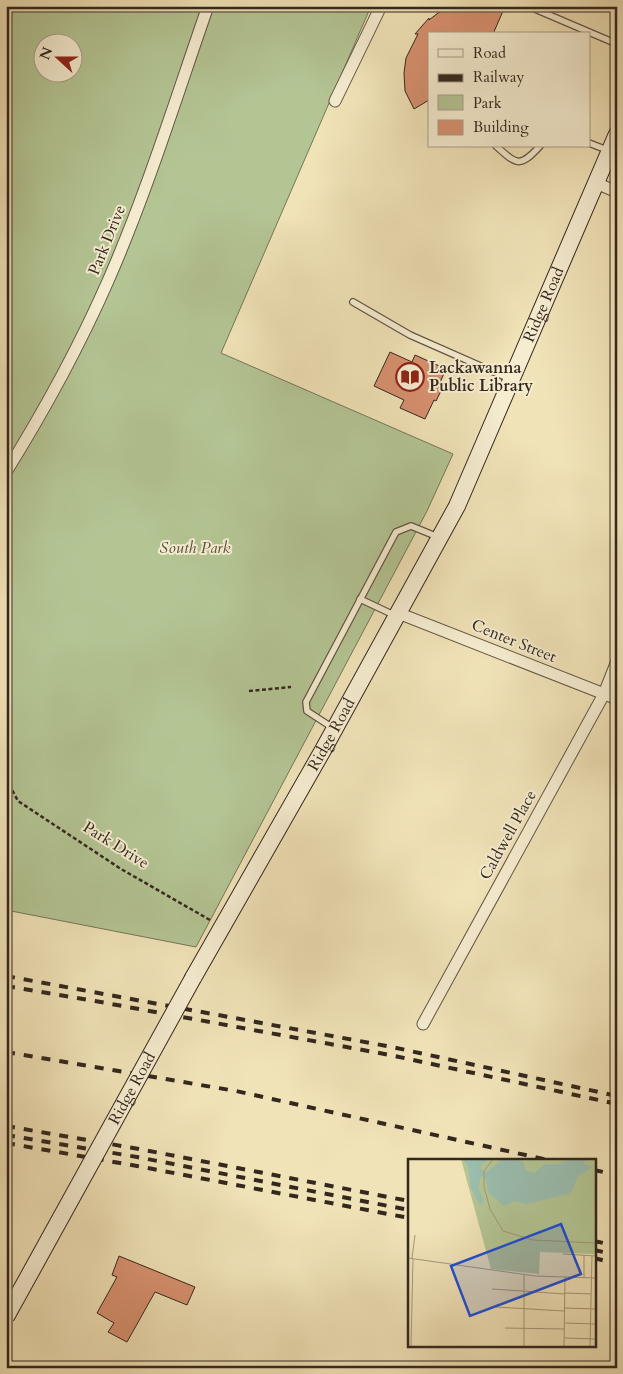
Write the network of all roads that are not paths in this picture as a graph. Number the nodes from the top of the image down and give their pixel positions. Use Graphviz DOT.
graph roads {
  1 [pos="208,6"];
  2 [pos="381,6"];
  3 [pos="528,6"];
  4 [pos="589,32"];
  5 [pos="590,32"];
  6 [pos="617,44"];
  7 [pos="335,101"];
  8 [pos="617,134"];
  9 [pos="590,144"];
  10 [pos="498,148"];
  11 [pos="538,148"];
  12 [pos="609,151"];
  13 [pos="596,183"];
  14 [pos="617,192"];
  15 [pos="353,302"];
  16 [pos="512,380"];
  17 [pos="6,472"];
  18 [pos="440,538"];
  19 [pos="360,598"];
  20 [pos="397,615"];
  21 [pos="617,661"];
  22 [pos="604,694"];
  23 [pos="617,699"];
  24 [pos="334,729"];
  25 [pos="424,1024"];
  26 [pos="6,1317"];
  1 -- 17 [label="street, Park Drive"];
  2 -- 7 [label="street"];
  3 -- 4 [label="lane"];
  5 -- 6 [label="lane"];
  8 -- 12 [label="main road, Ridge Road"];
  9 -- 12 [label="lane"];
  10 -- 11 [label="lane"];
  12 -- 13 [label="main road, Ridge Road"];
  13 -- 14 [label="street"];
  13 -- 16 [label="main road, Ridge Road"];
  15 -- 16 [label="lane"];
  16 -- 18 [label="main road, Ridge Road"];
  18 -- 19 [label="lane"];
  18 -- 20 [label="main road, Ridge Road"];
  19 -- 20 [label="lane"];
  19 -- 24 [label="lane"];
  20 -- 22 [label="street, Center Street"];
  20 -- 24 [label="main road, Ridge Road"];
  21 -- 22 [label="street, Caldwell Place"];
  22 -- 23 [label="street, Center Street"];
  22 -- 25 [label="street, Caldwell Place"];
  24 -- 26 [label="main road, Ridge Road, bridge"];
}
